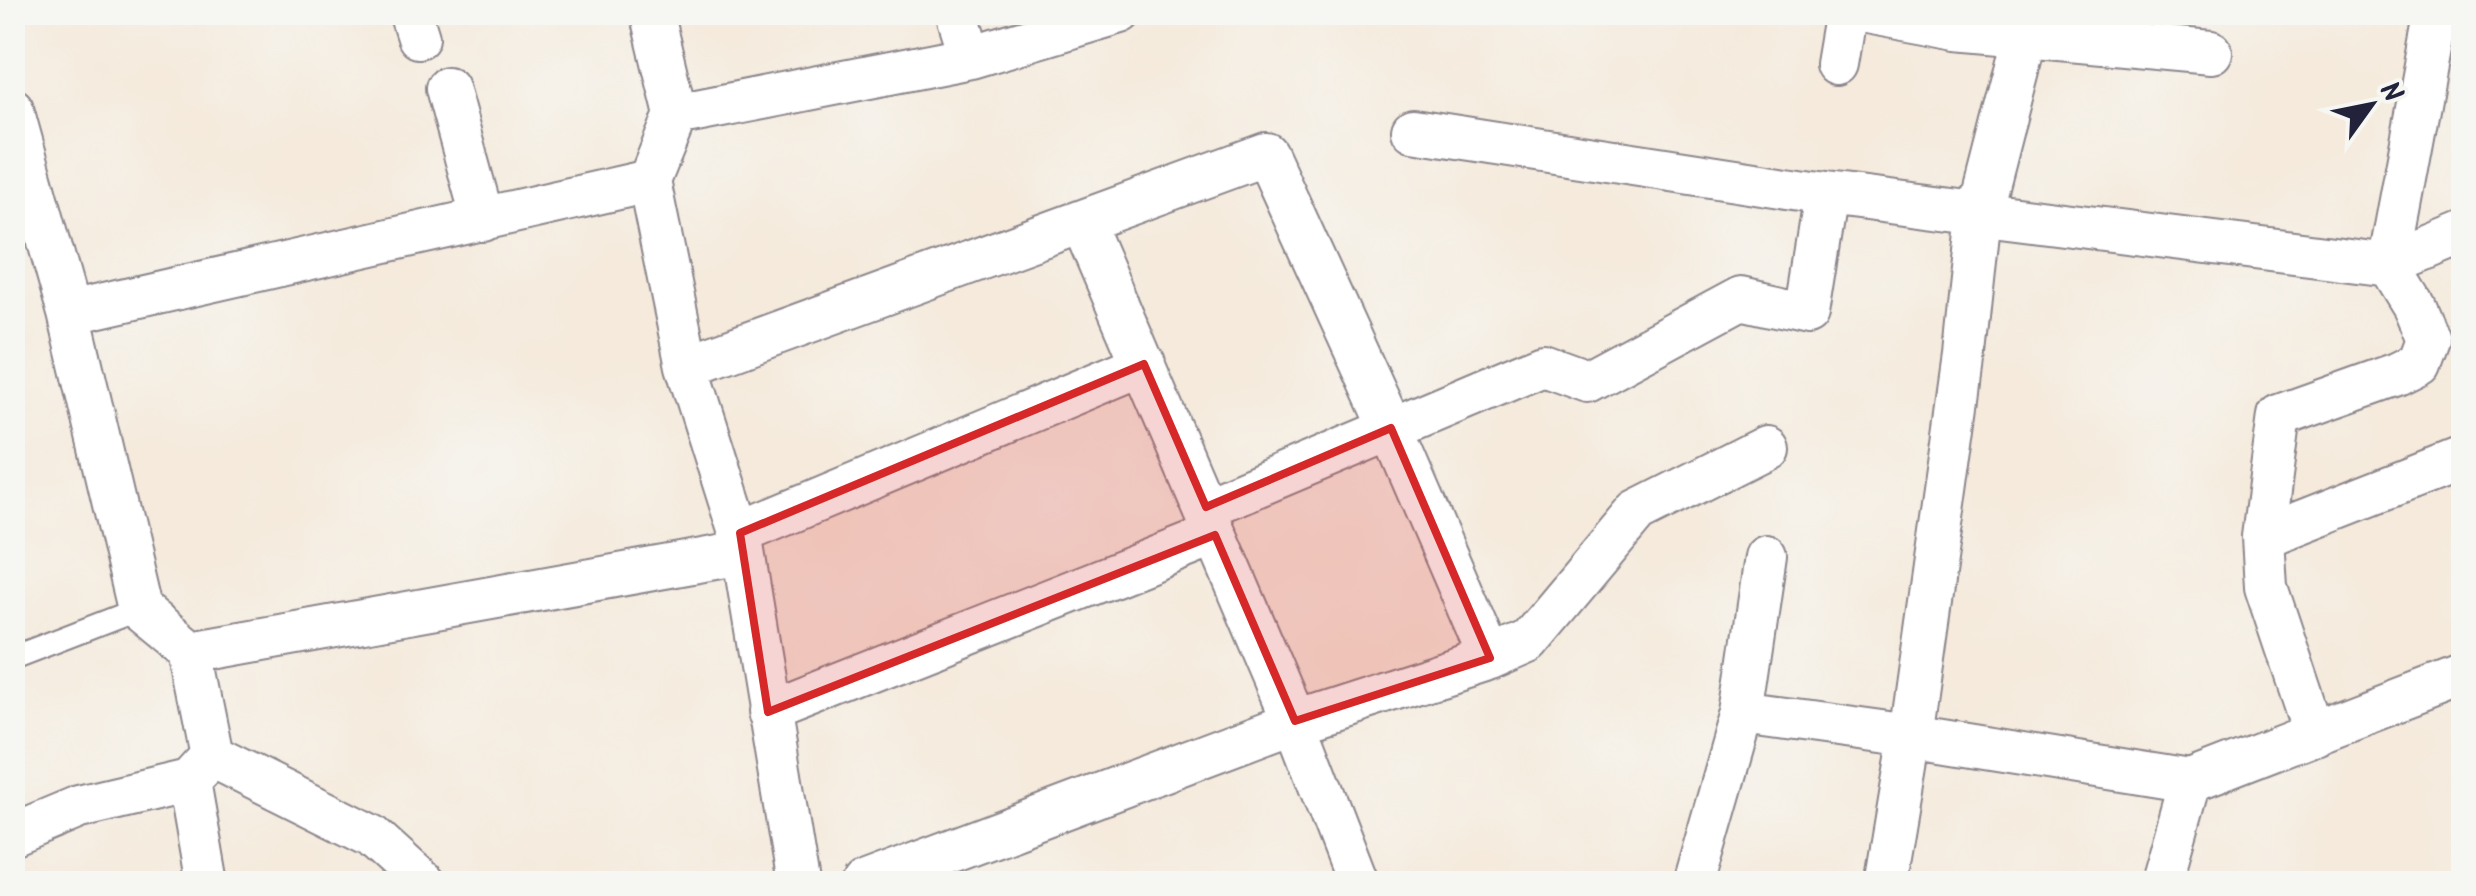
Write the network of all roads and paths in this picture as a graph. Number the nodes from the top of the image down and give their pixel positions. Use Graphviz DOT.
graph roads {
  1 [pos="651,12"];
  2 [pos="958,12"];
  3 [pos="1121,12"];
  4 [pos="1857,12"];
  5 [pos="1866,12"];
  6 [pos="2436,12"];
  7 [pos="2028,24"];
  8 [pos="2211,52"];
  9 [pos="971,57"];
  10 [pos="1836,64"];
  11 [pos="447,88"];
  12 [pos="12,109"];
  13 [pos="676,115"];
  14 [pos="1413,130"];
  15 [pos="22,175"];
  16 [pos="649,182"];
  17 [pos="1826,194"];
  18 [pos="1980,214"];
  19 [pos="484,220"];
  20 [pos="1082,222"];
  21 [pos="2464,234"];
  22 [pos="2390,264"];
  23 [pos="68,313"];
  24 [pos="1144,364"];
  25 [pos="687,366"];
  26 [pos="1391,428"];
  27 [pos="1766,447"];
  28 [pos="2464,458"];
  29 [pos="1210,522"];
  30 [pos="2262,537"];
  31 [pos="741,543"];
  32 [pos="1766,557"];
  33 [pos="139,609"];
  34 [pos="191,652"];
  35 [pos="12,658"];
  36 [pos="1490,658"];
  37 [pos="2464,675"];
  38 [pos="768,712"];
  39 [pos="1743,712"];
  40 [pos="1296,721"];
  41 [pos="2314,734"];
  42 [pos="1911,736"];
  43 [pos="200,768"];
  44 [pos="2190,781"];
  45 [pos="12,835"];
  46 [pos="208,884"];
  47 [pos="424,884"];
  48 [pos="798,884"];
  49 [pos="863,884"];
  50 [pos="1358,884"];
  51 [pos="1694,884"];
  52 [pos="1886,884"];
  53 [pos="2161,884"];
  1 -- 13 [label="street"];
  2 -- 9 [label="street"];
  3 -- 9 [label="street"];
  4 -- 10 [label="street"];
  5 -- 7 [label="street"];
  6 -- 22 [label="street"];
  7 -- 8 [label="street"];
  7 -- 18 [label="street"];
  9 -- 13 [label="street"];
  11 -- 19 [label="street"];
  12 -- 15 [label="street"];
  13 -- 16 [label="street"];
  14 -- 17 [label="street"];
  15 -- 23 [label="street"];
  16 -- 19 [label="street"];
  16 -- 25 [label="street"];
  17 -- 18 [label="street"];
  17 -- 26 [label="street"];
  18 -- 22 [label="street"];
  18 -- 42 [label="street"];
  19 -- 23 [label="street"];
  20 -- 24 [label="street"];
  20 -- 25 [label="street"];
  20 -- 26 [label="street"];
  21 -- 22 [label="street"];
  22 -- 30 [label="street"];
  23 -- 33 [label="street"];
  24 -- 29 [label="street"];
  24 -- 31 [label="street"];
  25 -- 31 [label="street"];
  26 -- 29 [label="street"];
  26 -- 36 [label="street"];
  27 -- 36 [label="street"];
  28 -- 30 [label="street"];
  29 -- 38 [label="street"];
  29 -- 40 [label="street"];
  30 -- 41 [label="street"];
  31 -- 34 [label="street"];
  31 -- 38 [label="street"];
  32 -- 39 [label="street"];
  33 -- 34 [label="street"];
  33 -- 35 [label="lane"];
  34 -- 43 [label="street"];
  36 -- 40 [label="street"];
  37 -- 41 [label="street"];
  38 -- 48 [label="street"];
  39 -- 42 [label="street"];
  39 -- 51 [label="street"];
  40 -- 49 [label="street"];
  40 -- 50 [label="street"];
  41 -- 44 [label="street"];
  42 -- 44 [label="street"];
  42 -- 52 [label="street"];
  43 -- 45 [label="street"];
  43 -- 46 [label="street"];
  43 -- 47 [label="street"];
  44 -- 53 [label="street"];
}
